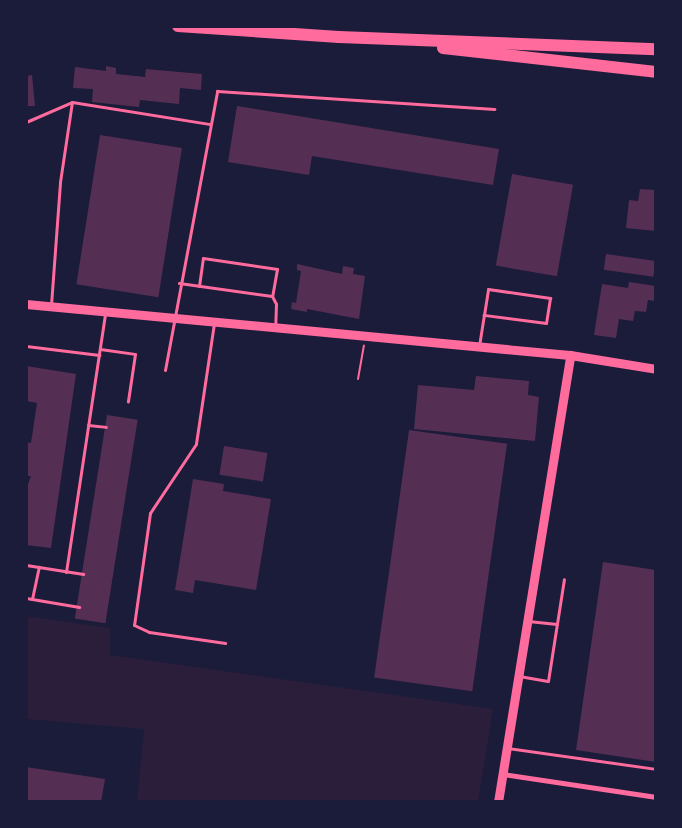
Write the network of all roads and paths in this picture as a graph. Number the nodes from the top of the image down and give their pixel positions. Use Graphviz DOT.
graph roads {
  1 [pos="178,26"];
  2 [pos="339,37"];
  3 [pos="656,49"];
  4 [pos="656,72"];
  5 [pos="72,102"];
  6 [pos="494,109"];
  7 [pos="26,122"];
  8 [pos="210,124"];
  9 [pos="179,283"];
  10 [pos="198,286"];
  11 [pos="272,296"];
  12 [pos="26,304"];
  13 [pos="51,306"];
  14 [pos="106,312"];
  15 [pos="484,315"];
  16 [pos="172,318"];
  17 [pos="214,322"];
  18 [pos="275,328"];
  19 [pos="366,336"];
  20 [pos="26,346"];
  21 [pos="479,347"];
  22 [pos="100,349"];
  23 [pos="99,355"];
  24 [pos="570,356"];
  25 [pos="656,369"];
  26 [pos="165,370"];
  27 [pos="358,380"];
  28 [pos="128,401"];
  29 [pos="88,425"];
  30 [pos="106,427"];
  31 [pos="26,565"];
  32 [pos="39,567"];
  33 [pos="66,572"];
  34 [pos="84,574"];
  35 [pos="564,579"];
  36 [pos="26,598"];
  37 [pos="32,599"];
  38 [pos="79,607"];
  39 [pos="527,621"];
  40 [pos="557,624"];
  41 [pos="224,643"];
  42 [pos="518,676"];
  43 [pos="507,748"];
  44 [pos="656,769"];
  45 [pos="503,774"];
  46 [pos="656,797"];
  47 [pos="498,802"];
  1 -- 2 [label="highway"];
  2 -- 3 [label="highway"];
  2 -- 4 [label="highway"];
  5 -- 7 [label="lane"];
  5 -- 8 [label="lane"];
  5 -- 13 [label="lane"];
  6 -- 8 [label="lane"];
  8 -- 9 [label="lane"];
  9 -- 10 [label="lane"];
  9 -- 16 [label="lane"];
  10 -- 11 [label="lane"];
  10 -- 11 [label="lane"];
  11 -- 18 [label="lane"];
  12 -- 13 [label="street"];
  13 -- 14 [label="street"];
  14 -- 16 [label="street"];
  14 -- 22 [label="lane"];
  15 -- 15 [label="lane"];
  15 -- 21 [label="lane"];
  16 -- 17 [label="street"];
  16 -- 26 [label="lane"];
  17 -- 18 [label="street"];
  17 -- 41 [label="lane"];
  18 -- 19 [label="street"];
  19 -- 21 [label="street"];
  19 -- 27 [label="path"];
  20 -- 23 [label="lane"];
  21 -- 24 [label="street"];
  22 -- 23 [label="lane"];
  22 -- 28 [label="lane"];
  23 -- 29 [label="lane"];
  24 -- 25 [label="street"];
  24 -- 39 [label="street"];
  29 -- 30 [label="lane"];
  29 -- 33 [label="lane"];
  31 -- 32 [label="lane"];
  32 -- 33 [label="lane"];
  32 -- 37 [label="lane"];
  33 -- 34 [label="lane"];
  35 -- 40 [label="lane"];
  36 -- 37 [label="lane"];
  37 -- 38 [label="lane"];
  39 -- 40 [label="lane"];
  39 -- 42 [label="street"];
  40 -- 42 [label="lane"];
  42 -- 43 [label="street"];
  43 -- 44 [label="lane"];
  43 -- 45 [label="street"];
  45 -- 46 [label="street"];
  45 -- 47 [label="street"];
}
